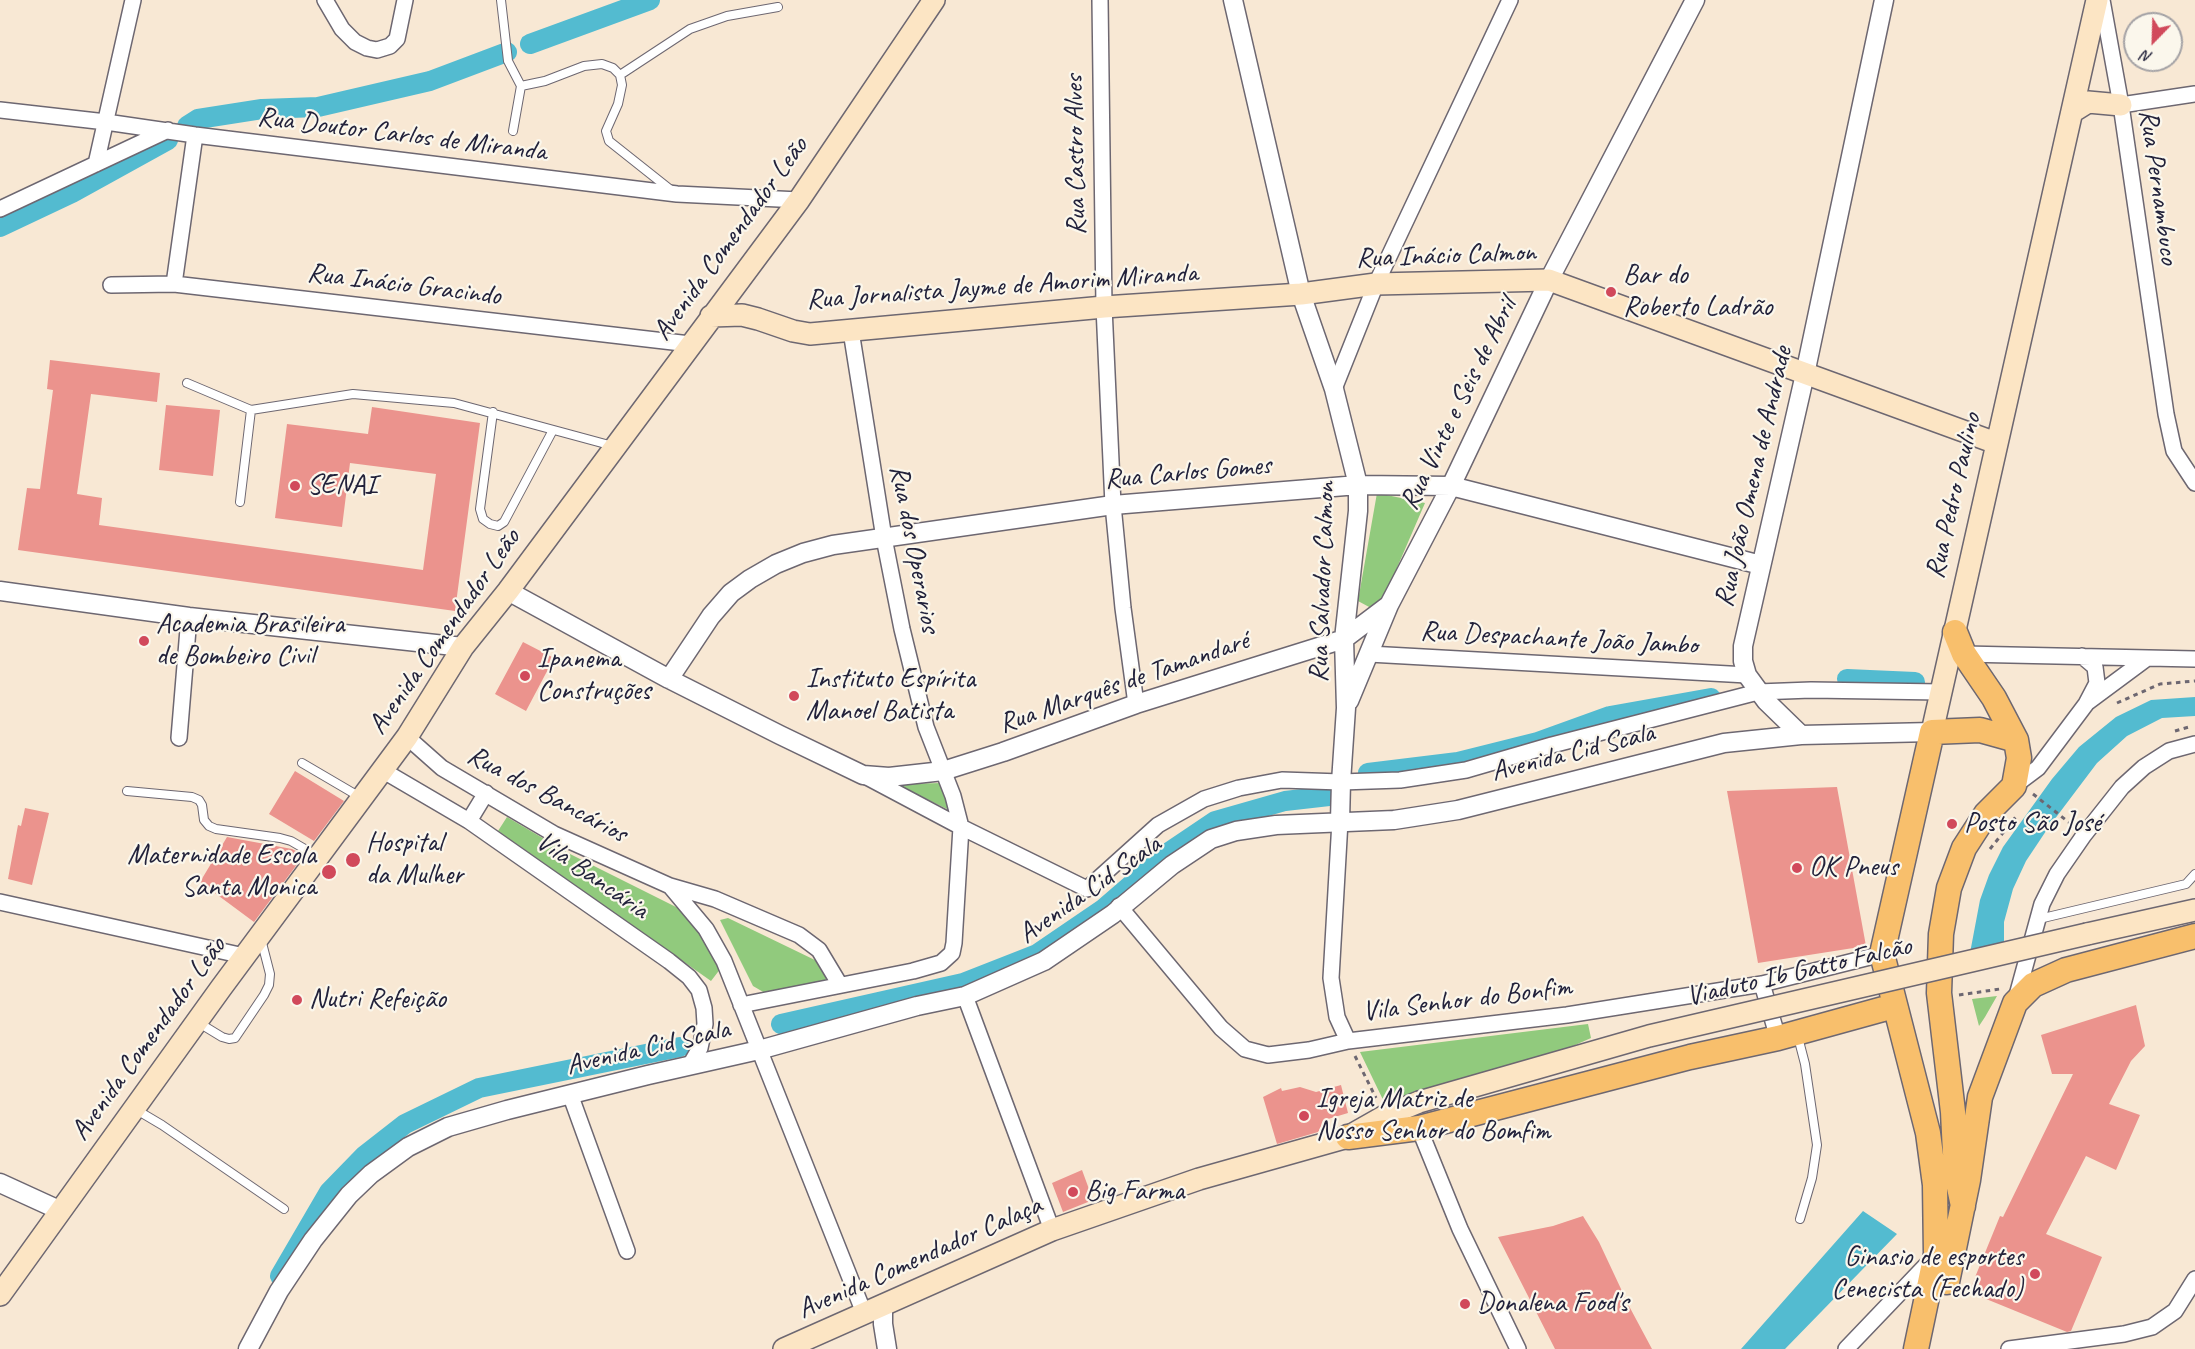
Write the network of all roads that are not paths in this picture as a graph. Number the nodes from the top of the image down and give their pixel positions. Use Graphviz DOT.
graph roads {
  1 [pos="133,0"];
  2 [pos="325,0"];
  3 [pos="405,0"];
  4 [pos="501,0"];
  5 [pos="934,0"];
  6 [pos="1100,0"];
  7 [pos="1233,0"];
  8 [pos="1510,0"];
  9 [pos="1695,0"];
  10 [pos="1884,0"];
  11 [pos="2099,0"];
  12 [pos="778,7"];
  13 [pos="620,75"];
  14 [pos="520,86"];
  15 [pos="2195,94"];
  16 [pos="2121,105"];
  17 [pos="0,110"];
  18 [pos="2072,112"];
  19 [pos="106,122"];
  20 [pos="168,130"];
  21 [pos="513,131"];
  22 [pos="195,135"];
  23 [pos="96,164"];
  24 [pos="677,194"];
  25 [pos="798,200"];
  26 [pos="0,209"];
  27 [pos="1549,280"];
  28 [pos="174,284"];
  29 [pos="1376,284"];
  30 [pos="111,285"];
  31 [pos="1300,294"];
  32 [pos="1104,307"];
  33 [pos="711,316"];
  34 [pos="851,332"];
  35 [pos="690,344"];
  36 [pos="1805,374"];
  37 [pos="187,383"];
  38 [pos="1334,389"];
  39 [pos="251,411"];
  40 [pos="493,412"];
  41 [pos="553,430"];
  42 [pos="1996,443"];
  43 [pos="615,446"];
  44 [pos="2195,483"];
  45 [pos="1358,485"];
  46 [pos="1450,486"];
  47 [pos="240,501"];
  48 [pos="1113,505"];
  49 [pos="884,538"];
  50 [pos="1761,565"];
  51 [pos="0,591"];
  52 [pos="508,591"];
  53 [pos="1389,605"];
  54 [pos="189,617"];
  55 [pos="1344,639"];
  56 [pos="1959,643"];
  57 [pos="464,647"];
  58 [pos="1369,654"];
  59 [pos="2082,656"];
  60 [pos="2146,659"];
  61 [pos="2195,659"];
  62 [pos="1747,675"];
  63 [pos="669,679"];
  64 [pos="1758,692"];
  65 [pos="1941,692"];
  66 [pos="1136,704"];
  67 [pos="2086,704"];
  68 [pos="1346,708"];
  69 [pos="1932,732"];
  70 [pos="1801,735"];
  71 [pos="407,737"];
  72 [pos="179,738"];
  73 [pos="2016,740"];
  74 [pos="2195,744"];
  75 [pos="302,763"];
  76 [pos="382,770"];
  77 [pos="943,771"];
  78 [pos="863,775"];
  79 [pos="1341,782"];
  80 [pos="127,791"];
  81 [pos="486,794"];
  82 [pos="2024,794"];
  83 [pos="362,798"];
  84 [pos="469,821"];
  85 [pos="1340,821"];
  86 [pos="961,827"];
  87 [pos="318,857"];
  88 [pos="2195,874"];
  89 [pos="670,886"];
  90 [pos="0,902"];
  91 [pos="1119,906"];
  92 [pos="2195,910"];
  93 [pos="2037,919"];
  94 [pos="259,935"];
  95 [pos="2195,936"];
  96 [pos="1882,954"];
  97 [pos="244,956"];
  98 [pos="1762,984"];
  99 [pos="840,985"];
  100 [pos="965,996"];
  101 [pos="2015,1003"];
  102 [pos="741,1005"];
  103 [pos="1894,1006"];
  104 [pos="196,1022"];
  105 [pos="1787,1035"];
  106 [pos="1348,1041"];
  107 [pos="759,1050"];
  108 [pos="690,1065"];
  109 [pos="570,1094"];
  110 [pos="1419,1102"];
  111 [pos="133,1108"];
  112 [pos="1419,1128"];
  113 [pos="1348,1137"];
  114 [pos="0,1183"];
  115 [pos="1963,1206"];
  116 [pos="284,1209"];
  117 [pos="59,1210"];
  118 [pos="1800,1219"];
  119 [pos="1052,1230"];
  120 [pos="627,1251"];
  121 [pos="1936,1254"];
  122 [pos="2195,1279"];
  123 [pos="0,1295"];
  124 [pos="874,1309"];
  125 [pos="248,1349"];
  126 [pos="784,1349"];
  127 [pos="885,1349"];
  128 [pos="1518,1349"];
  129 [pos="1846,1349"];
  130 [pos="1916,1349"];
  131 [pos="1933,1349"];
  132 [pos="2009,1349"];
  1 -- 19 [label="street"];
  2 -- 3 [label="street"];
  4 -- 14 [label="lane"];
  5 -- 25 [label="main road, Avenida Comendador Leão"];
  6 -- 32 [label="street, Rua Castro Alves"];
  7 -- 31 [label="street, Rua Salvador Calmon"];
  8 -- 29 [label="street"];
  9 -- 27 [label="street, Rua Vinte e Seis de Abril"];
  10 -- 36 [label="street, Rua João Omena de Andrade"];
  11 -- 16 [label="street, Rua Pernambuco"];
  11 -- 18 [label="main road, Rua Pedro Paulino"];
  12 -- 13 [label="lane"];
  13 -- 14 [label="lane"];
  13 -- 24 [label="lane"];
  14 -- 21 [label="lane"];
  15 -- 16 [label="street"];
  16 -- 18 [label="main road"];
  16 -- 44 [label="street, Rua Pernambuco"];
  17 -- 19 [label="street, Rua Doutor Carlos de Miranda"];
  18 -- 42 [label="main road, Rua Pedro Paulino"];
  19 -- 20 [label="street, Rua Doutor Carlos de Miranda"];
  19 -- 23 [label="street"];
  20 -- 22 [label="street, Rua Doutor Carlos de Miranda"];
  20 -- 23 [label="street"];
  22 -- 24 [label="street, Rua Doutor Carlos de Miranda"];
  22 -- 28 [label="street"];
  23 -- 26 [label="street"];
  24 -- 25 [label="street, Rua Doutor Carlos de Miranda"];
  25 -- 33 [label="main road, Avenida Comendador Leão"];
  27 -- 29 [label="main road, Rua Inácio Calmon"];
  27 -- 36 [label="main road, Rua Inácio Calmon"];
  27 -- 46 [label="street, Rua Vinte e Seis de Abril"];
  28 -- 30 [label="street, Rua Inácio Gracindo"];
  28 -- 35 [label="street, Rua Inácio Gracindo"];
  29 -- 31 [label="main road, Rua Inácio Calmon"];
  29 -- 38 [label="street"];
  31 -- 32 [label="main road, Rua Jornalista Jayme de Amorim Miranda"];
  31 -- 38 [label="street, Rua Salvador Calmon"];
  32 -- 34 [label="main road, Rua Jornalista Jayme de Amorim Miranda"];
  32 -- 48 [label="street, Rua Castro Alves"];
  33 -- 34 [label="main road, Rua Jornalista Jayme de Amorim Miranda"];
  33 -- 35 [label="main road, Avenida Comendador Leão"];
  34 -- 49 [label="street, Rua dos Operarios"];
  35 -- 43 [label="main road, Avenida Comendador Leão"];
  36 -- 42 [label="main road, Rua Inácio Calmon"];
  36 -- 50 [label="street, Rua João Omena de Andrade"];
  37 -- 39 [label="lane"];
  38 -- 45 [label="street, Rua Salvador Calmon"];
  39 -- 40 [label="lane"];
  39 -- 47 [label="lane"];
  40 -- 41 [label="lane"];
  40 -- 41 [label="lane"];
  41 -- 43 [label="lane"];
  42 -- 56 [label="main road, Rua Pedro Paulino"];
  43 -- 52 [label="main road, Avenida Comendador Leão"];
  45 -- 46 [label="street, Rua Carlos Gomes"];
  45 -- 48 [label="street, Rua Carlos Gomes"];
  45 -- 55 [label="street, Rua Salvador Calmon"];
  46 -- 50 [label="street, Rua Carlos Gomes"];
  46 -- 53 [label="street, Rua Vinte e Seis de Abril"];
  48 -- 49 [label="street, Rua Carlos Gomes"];
  48 -- 66 [label="street, Rua Castro Alves"];
  49 -- 63 [label="street, Rua Carlos Gomes"];
  49 -- 77 [label="street, Rua dos Operarios"];
  50 -- 62 [label="street, Rua João Omena de Andrade"];
  51 -- 54 [label="street"];
  52 -- 57 [label="main road, Avenida Comendador Leão"];
  52 -- 63 [label="street"];
  53 -- 55 [label="street, Rua Marquês de Tamandaré"];
  53 -- 58 [label="street, Rua Vinte e Seis de Abril"];
  54 -- 57 [label="street"];
  54 -- 72 [label="street"];
  55 -- 66 [label="street, Rua Marquês de Tamandaré"];
  55 -- 68 [label="street, Rua Salvador Calmon"];
  56 -- 59 [label="street"];
  56 -- 65 [label="main road, Rua Pedro Paulino"];
  56 -- 73 [label="highway"];
  57 -- 71 [label="main road, Avenida Comendador Leão"];
  58 -- 62 [label="street, Rua Despachante João Jambo"];
  58 -- 68 [label="street, Rua Vinte e Seis de Abril"];
  59 -- 60 [label="street"];
  59 -- 67 [label="street"];
  60 -- 61 [label="street"];
  60 -- 67 [label="street"];
  62 -- 64 [label="street, Rua João Omena de Andrade"];
  63 -- 78 [label="street"];
  64 -- 65 [label="street, Avenida Cid Scala"];
  64 -- 70 [label="street, Rua João Omena de Andrade"];
  64 -- 79 [label="street, Avenida Cid Scala"];
  65 -- 69 [label="main road, Rua Pedro Paulino"];
  66 -- 77 [label="street, Rua Marquês de Tamandaré"];
  67 -- 82 [label="street"];
  68 -- 79 [label="street, Rua Salvador Calmon"];
  69 -- 70 [label="street, Avenida Cid Scala"];
  69 -- 73 [label="highway"];
  69 -- 96 [label="highway, Rua Pedro Paulino"];
  70 -- 85 [label="street, Avenida Cid Scala"];
  71 -- 76 [label="main road, Avenida Comendador Leão"];
  71 -- 81 [label="street, Rua dos Bancários"];
  73 -- 82 [label="highway"];
  74 -- 93 [label="street"];
  75 -- 83 [label="lane"];
  76 -- 83 [label="main road, Avenida Comendador Leão"];
  76 -- 84 [label="street, Vila Bancária"];
  77 -- 78 [label="street, Rua Marquês de Tamandaré"];
  77 -- 86 [label="street, Rua dos Operarios"];
  78 -- 86 [label="street"];
  79 -- 85 [label="street, Rua Salvador Calmon"];
  79 -- 86 [label="street, Avenida Cid Scala"];
  80 -- 87 [label="lane"];
  81 -- 84 [label="street"];
  81 -- 89 [label="street, Rua dos Bancários"];
  82 -- 115 [label="highway"];
  83 -- 87 [label="main road, Avenida Comendador Leão"];
  84 -- 108 [label="street, Vila Bancária"];
  85 -- 91 [label="street, Avenida Cid Scala"];
  85 -- 106 [label="street"];
  86 -- 99 [label="street, Avenida Cid Scala"];
  87 -- 94 [label="main road, Avenida Comendador Leão"];
  88 -- 93 [label="lane"];
  89 -- 99 [label="street, Rua dos Bancários"];
  89 -- 102 [label="street, Rua dos Bancários"];
  90 -- 97 [label="street"];
  91 -- 100 [label="street, Avenida Cid Scala"];
  91 -- 106 [label="street, Vila Senhor do Bonfim"];
  92 -- 110 [label="main road, Viaduto Ib Gatto Falcão, bridge"];
  93 -- 101 [label="street"];
  94 -- 97 [label="main road, Avenida Comendador Leão"];
  94 -- 104 [label="lane"];
  95 -- 101 [label="highway"];
  96 -- 98 [label="street, Vila Senhor do Bonfim"];
  96 -- 103 [label="highway, Rua Pedro Paulino"];
  97 -- 104 [label="main road, Avenida Comendador Leão"];
  98 -- 105 [label="street"];
  98 -- 106 [label="street, Vila Senhor do Bonfim"];
  99 -- 102 [label="street, Avenida Cid Scala"];
  100 -- 107 [label="street, Avenida Cid Scala"];
  100 -- 119 [label="street"];
  101 -- 115 [label="highway"];
  102 -- 107 [label="street, Rua dos Bancários"];
  103 -- 105 [label="highway"];
  103 -- 121 [label="highway, Rua Pedro Paulino"];
  104 -- 111 [label="main road, Avenida Comendador Leão"];
  105 -- 112 [label="highway"];
  105 -- 118 [label="lane"];
  107 -- 108 [label="street, Avenida Cid Scala"];
  107 -- 124 [label="street, Rua dos Bancários"];
  108 -- 109 [label="street, Avenida Cid Scala"];
  109 -- 120 [label="street"];
  109 -- 125 [label="street, Avenida Cid Scala"];
  110 -- 113 [label="main road, Avenida Comendador Calaça"];
  111 -- 116 [label="lane"];
  111 -- 117 [label="main road, Avenida Comendador Leão"];
  112 -- 113 [label="highway"];
  112 -- 128 [label="street"];
  113 -- 119 [label="main road, Avenida Comendador Calaça"];
  114 -- 117 [label="street"];
  115 -- 131 [label="highway"];
  117 -- 123 [label="main road, Avenida Comendador Leão"];
  119 -- 124 [label="main road, Avenida Comendador Calaça"];
  121 -- 129 [label="street"];
  121 -- 130 [label="highway, Rua Pedro Paulino"];
  122 -- 132 [label="street"];
  124 -- 126 [label="main road, Avenida Comendador Calaça"];
  124 -- 127 [label="street"];
}
